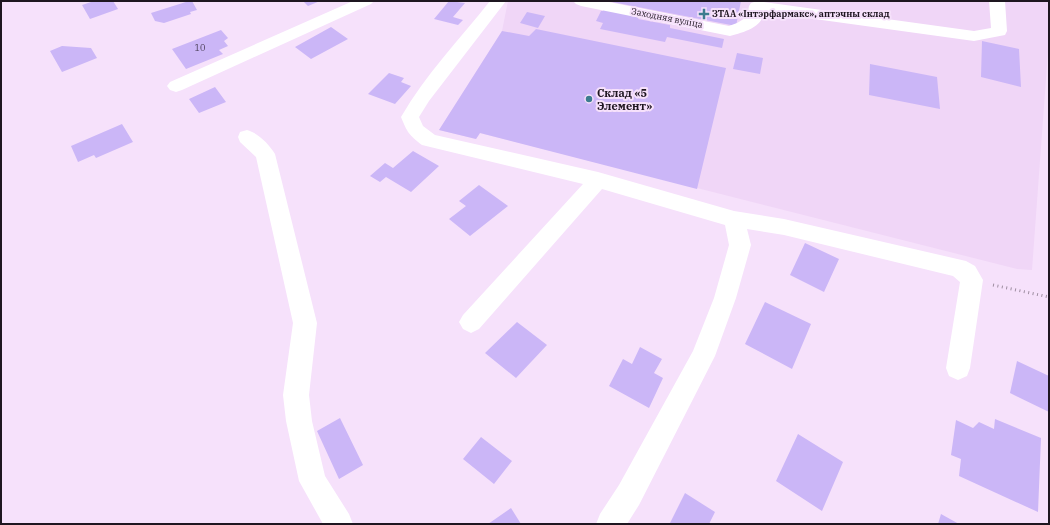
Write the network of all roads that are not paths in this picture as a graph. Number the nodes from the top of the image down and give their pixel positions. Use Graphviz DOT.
graph roads {
  1 [pos="366,1"];
  2 [pos="498,1"];
  3 [pos="581,1"];
  4 [pos="997,1"];
  5 [pos="757,4"];
  6 [pos="176,86"];
  7 [pos="247,137"];
  8 [pos="598,180"];
  9 [pos="734,219"];
  10 [pos="471,322"];
  11 [pos="958,368"];
  12 [pos="339,524"];
  13 [pos="610,524"];
  1 -- 6 [label="street"];
  2 -- 8 [label="street"];
  3 -- 5 [label="street, Заходняя вуліца"];
  4 -- 5 [label="street"];
  7 -- 12 [label="street"];
  8 -- 9 [label="street"];
  8 -- 10 [label="street"];
  9 -- 11 [label="street"];
  9 -- 13 [label="street"];
}
